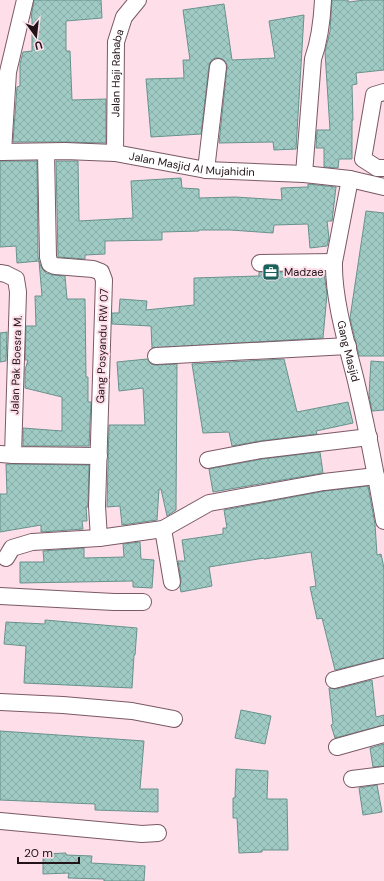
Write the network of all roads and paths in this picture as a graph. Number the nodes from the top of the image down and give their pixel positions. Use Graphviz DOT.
graph roads {
  1 [pos="25,0"];
  2 [pos="138,0"];
  3 [pos="323,0"];
  4 [pos="218,67"];
  5 [pos="384,92"];
  6 [pos="1,152"];
  7 [pos="46,152"];
  8 [pos="115,153"];
  9 [pos="384,168"];
  10 [pos="206,170"];
  11 [pos="304,174"];
  12 [pos="350,179"];
  13 [pos="384,187"];
  14 [pos="334,262"];
  15 [pos="260,263"];
  16 [pos="0,273"];
  17 [pos="348,346"];
  18 [pos="156,356"];
  19 [pos="369,437"];
  20 [pos="6,454"];
  21 [pos="100,456"];
  22 [pos="379,458"];
  23 [pos="208,460"];
  24 [pos="376,476"];
  25 [pos="384,521"];
  26 [pos="163,529"];
  27 [pos="99,538"];
  28 [pos="6,558"];
  29 [pos="172,582"];
  30 [pos="0,596"];
  31 [pos="143,602"];
  32 [pos="384,667"];
  33 [pos="334,680"];
  34 [pos="0,702"];
  35 [pos="174,719"];
  36 [pos="384,734"];
  37 [pos="337,747"];
  38 [pos="384,776"];
  39 [pos="352,779"];
  40 [pos="0,821"];
  41 [pos="158,833"];
  1 -- 6 [label="street"];
  2 -- 8 [label="street, Jalan Haji Rahaba"];
  3 -- 11 [label="street"];
  4 -- 10 [label="street"];
  5 -- 9 [label="street"];
  6 -- 7 [label="street, Jalan Masjid Al Mujahidin"];
  7 -- 8 [label="street, Jalan Masjid Al Mujahidin"];
  7 -- 21 [label="street, Gang Posyandu RW 07"];
  8 -- 10 [label="street, Jalan Masjid Al Mujahidin"];
  10 -- 11 [label="street, Jalan Masjid Al Mujahidin"];
  11 -- 12 [label="street, Jalan Masjid Al Mujahidin"];
  12 -- 13 [label="street, Jalan Masjid Al Mujahidin"];
  12 -- 14 [label="street, Gang Masjid"];
  14 -- 15 [label="street"];
  14 -- 17 [label="street, Gang Masjid"];
  16 -- 20 [label="street, Jalan Pak Boesra M."];
  17 -- 18 [label="street"];
  17 -- 19 [label="street, Gang Masjid"];
  19 -- 22 [label="street, Gang Masjid"];
  19 -- 23 [label="street"];
  20 -- 21 [label="street"];
  21 -- 27 [label="street, Gang Posyandu RW 07"];
  22 -- 24 [label="street, Gang Masjid"];
  24 -- 25 [label="street, Gang Masjid"];
  24 -- 26 [label="street"];
  26 -- 27 [label="street"];
  26 -- 29 [label="street"];
  27 -- 28 [label="street"];
  30 -- 31 [label="street"];
  32 -- 33 [label="street"];
  34 -- 35 [label="street"];
  36 -- 37 [label="street"];
  38 -- 39 [label="street"];
  40 -- 41 [label="street"];
}
